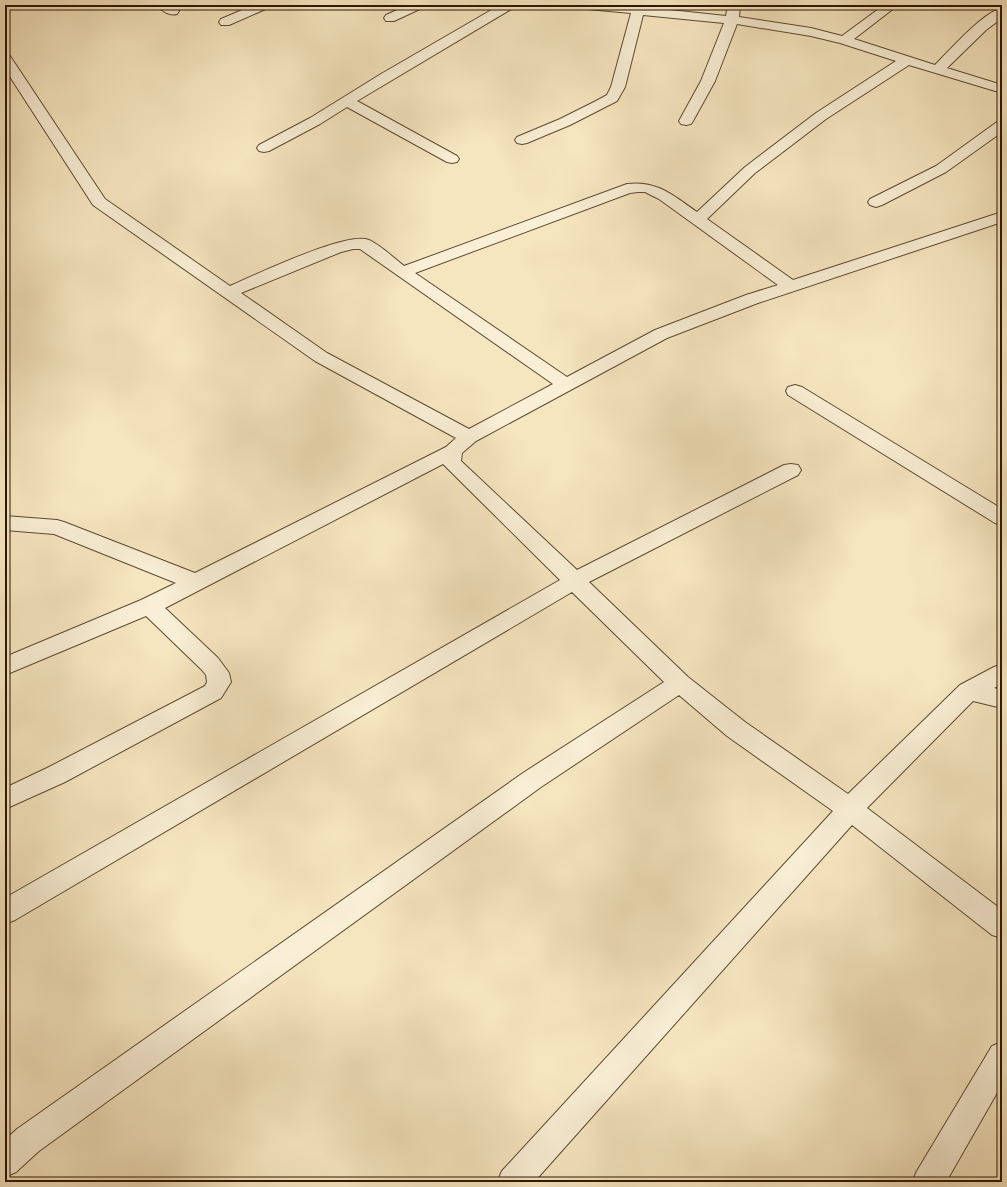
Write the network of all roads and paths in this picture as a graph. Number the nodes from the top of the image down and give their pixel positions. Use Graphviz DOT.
graph roads {
  1 [pos="10,5"];
  2 [pos="264,5"];
  3 [pos="418,5"];
  4 [pos="509,5"];
  5 [pos="587,5"];
  6 [pos="734,5"];
  7 [pos="892,5"];
  8 [pos="5,6"];
  9 [pos="638,10"];
  10 [pos="1002,12"];
  11 [pos="390,18"];
  12 [pos="732,20"];
  13 [pos="225,22"];
  14 [pos="844,40"];
  15 [pos="5,59"];
  16 [pos="906,60"];
  17 [pos="937,70"];
  18 [pos="1002,89"];
  19 [pos="347,101"];
  20 [pos="686,121"];
  21 [pos="1002,125"];
  22 [pos="522,140"];
  23 [pos="264,148"];
  24 [pos="452,159"];
  25 [pos="876,202"];
  26 [pos="1002,217"];
  27 [pos="698,219"];
  28 [pos="402,272"];
  29 [pos="791,286"];
  30 [pos="229,292"];
  31 [pos="566,385"];
  32 [pos="795,392"];
  33 [pos="469,437"];
  34 [pos="453,450"];
  35 [pos="791,470"];
  36 [pos="1002,518"];
  37 [pos="5,523"];
  38 [pos="576,580"];
  39 [pos="196,582"];
  40 [pos="149,606"];
  41 [pos="5,666"];
  42 [pos="1002,673"];
  43 [pos="680,683"];
  44 [pos="968,691"];
  45 [pos="1002,699"];
  46 [pos="5,799"];
  47 [pos="850,809"];
  48 [pos="5,912"];
  49 [pos="1002,926"];
  50 [pos="1002,1056"];
  51 [pos="5,1161"];
  52 [pos="513,1182"];
  53 [pos="928,1182"];
  1 -- 8 [label="street"];
  2 -- 13 [label="street"];
  3 -- 11 [label="street"];
  4 -- 19 [label="street"];
  5 -- 9 [label="street"];
  6 -- 12 [label="street"];
  7 -- 14 [label="street"];
  9 -- 12 [label="street"];
  9 -- 22 [label="street"];
  10 -- 17 [label="street"];
  12 -- 14 [label="street"];
  12 -- 20 [label="street"];
  14 -- 16 [label="street"];
  15 -- 30 [label="street"];
  16 -- 17 [label="street"];
  16 -- 27 [label="street"];
  17 -- 18 [label="street"];
  19 -- 23 [label="street"];
  19 -- 24 [label="street"];
  21 -- 25 [label="street"];
  26 -- 29 [label="street"];
  27 -- 28 [label="street"];
  27 -- 29 [label="street"];
  28 -- 30 [label="street"];
  28 -- 31 [label="street"];
  29 -- 31 [label="street"];
  30 -- 33 [label="street"];
  31 -- 33 [label="street"];
  32 -- 36 [label="street"];
  33 -- 34 [label="street"];
  34 -- 38 [label="street"];
  34 -- 39 [label="street"];
  35 -- 38 [label="street"];
  37 -- 39 [label="street"];
  38 -- 43 [label="street"];
  38 -- 48 [label="street"];
  39 -- 40 [label="street"];
  40 -- 41 [label="street"];
  40 -- 46 [label="street"];
  42 -- 44 [label="street"];
  43 -- 47 [label="street"];
  43 -- 51 [label="street"];
  44 -- 45 [label="street"];
  44 -- 47 [label="street"];
  47 -- 49 [label="street"];
  47 -- 52 [label="street"];
  50 -- 53 [label="street"];
}
